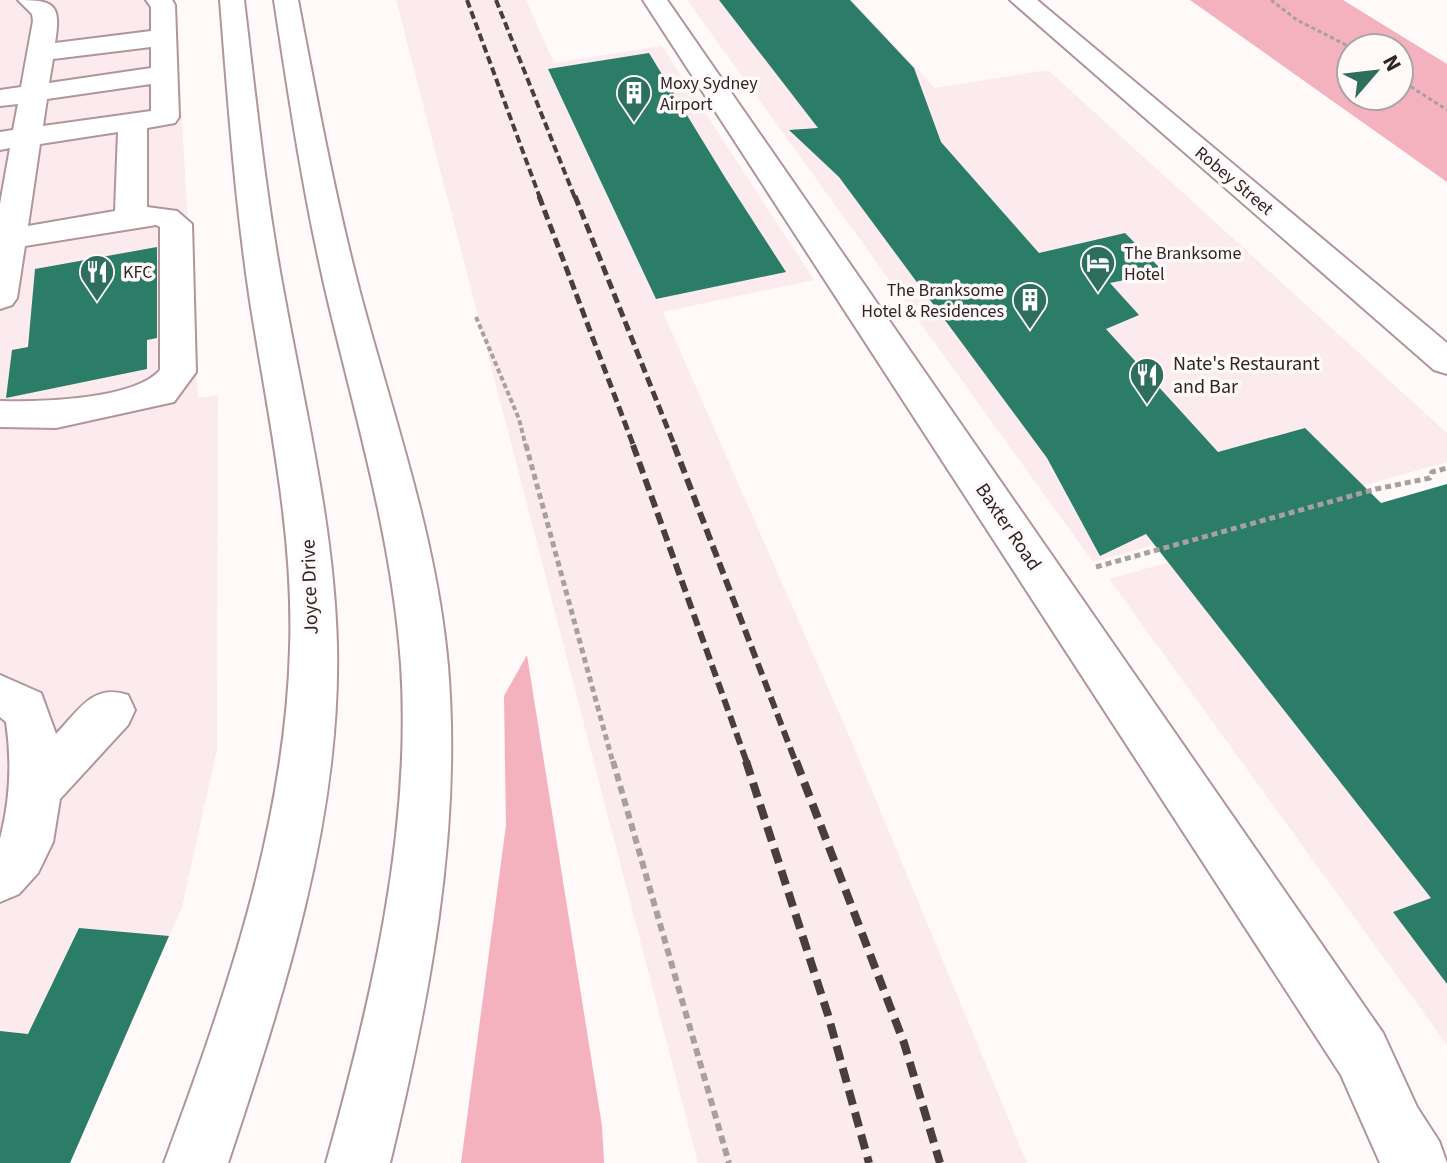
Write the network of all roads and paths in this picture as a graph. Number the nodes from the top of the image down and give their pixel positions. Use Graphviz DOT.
graph roads {
  1 [pos="30,0"];
  2 [pos="158,0"];
  3 [pos="232,0"];
  4 [pos="286,0"];
  5 [pos="655,0"];
  6 [pos="1022,0"];
  7 [pos="1271,0"];
  8 [pos="165,37"];
  9 [pos="1335,39"];
  10 [pos="41,53"];
  11 [pos="165,74"];
  12 [pos="1415,89"];
  13 [pos="34,93"];
  14 [pos="0,98"];
  15 [pos="1447,110"];
  16 [pos="133,122"];
  17 [pos="13,139"];
  18 [pos="131,218"];
  19 [pos="5,239"];
  20 [pos="0,298"];
  21 [pos="476,317"];
  22 [pos="1447,362"];
  23 [pos="0,414"];
  24 [pos="1447,468"];
  25 [pos="1096,567"];
  26 [pos="0,695"];
  27 [pos="111,710"];
  28 [pos="34,791"];
  29 [pos="0,876"];
  30 [pos="196,1163"];
  31 [pos="358,1163"];
  32 [pos="729,1163"];
  33 [pos="1417,1163"];
  1 -- 10 [label="main road"];
  2 -- 8 [label="main road"];
  3 -- 30 [label="main road, Joyce Drive"];
  4 -- 31 [label="main road"];
  5 -- 33 [label="main road, Baxter Road"];
  6 -- 22 [label="main road, Robey Street"];
  7 -- 9 [label="path"];
  8 -- 10 [label="main road"];
  8 -- 11 [label="main road"];
  10 -- 13 [label="main road"];
  11 -- 13 [label="main road"];
  11 -- 16 [label="main road"];
  12 -- 15 [label="path"];
  13 -- 14 [label="main road"];
  13 -- 17 [label="main road"];
  16 -- 17 [label="main road"];
  16 -- 18 [label="main road"];
  17 -- 19 [label="main road"];
  18 -- 19 [label="main road"];
  18 -- 23 [label="main road"];
  19 -- 20 [label="main road"];
  21 -- 32 [label="path"];
  24 -- 25 [label="path"];
  26 -- 28 [label="main road"];
  27 -- 28 [label="main road"];
  28 -- 29 [label="main road"];
}
